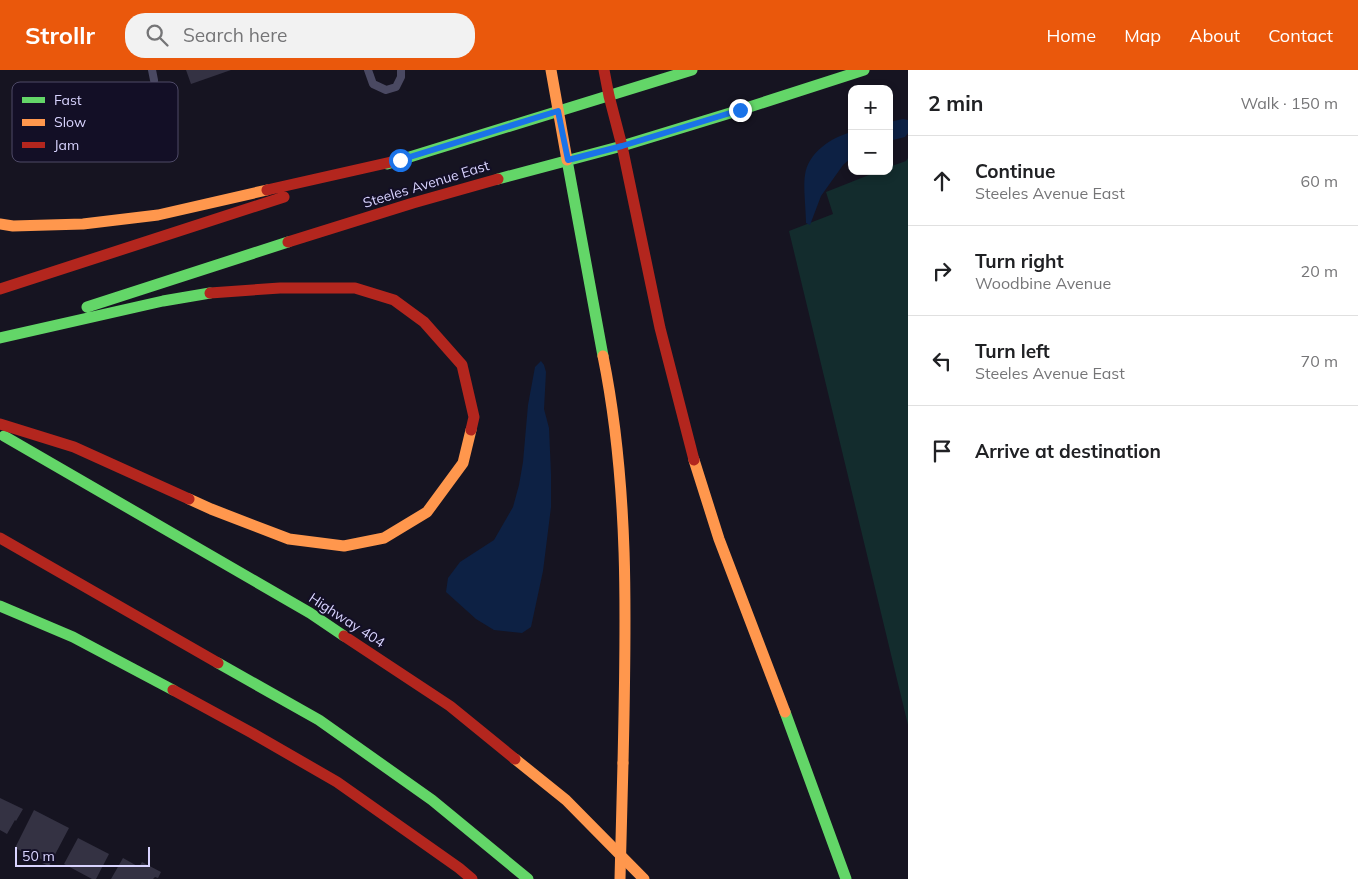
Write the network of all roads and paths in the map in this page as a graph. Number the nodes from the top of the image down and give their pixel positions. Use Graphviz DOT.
graph roads {
  1 [pos="152,70"];
  2 [pos="368,70"];
  3 [pos="401,70"];
  4 [pos="551,70"];
  5 [pos="604,70"];
  6 [pos="692,70"];
  7 [pos="864,70"];
  8 [pos="154,80"];
  9 [pos="609,96"];
  10 [pos="558,111"];
  11 [pos="622,146"];
  12 [pos="400,160"];
  13 [pos="568,160"];
  14 [pos="0,224"];
  15 [pos="0,289"];
  16 [pos="0,337"];
  17 [pos="0,424"];
  18 [pos="0,434"];
  19 [pos="0,538"];
  20 [pos="0,606"];
  21 [pos="472,879"];
  22 [pos="528,879"];
  23 [pos="620,879"];
  24 [pos="644,879"];
  25 [pos="846,879"];
  1 -- 8 [label="lane"];
  2 -- 3 [label="lane"];
  4 -- 10 [label="main road"];
  5 -- 9 [label="main road"];
  6 -- 9 [label="main road"];
  7 -- 11 [label="main road, Steeles Avenue East"];
  9 -- 10 [label="main road"];
  9 -- 11 [label="main road"];
  10 -- 12 [label="main road"];
  10 -- 13 [label="main road"];
  11 -- 13 [label="main road, Steeles Avenue East"];
  11 -- 25 [label="main road"];
  12 -- 14 [label="main road"];
  12 -- 15 [label="main road"];
  13 -- 16 [label="main road, Steeles Avenue East"];
  13 -- 23 [label="main road, bridge"];
  16 -- 17 [label="main road"];
  18 -- 24 [label="main road, Highway 404"];
  19 -- 22 [label="main road"];
  20 -- 21 [label="main road"];
}
